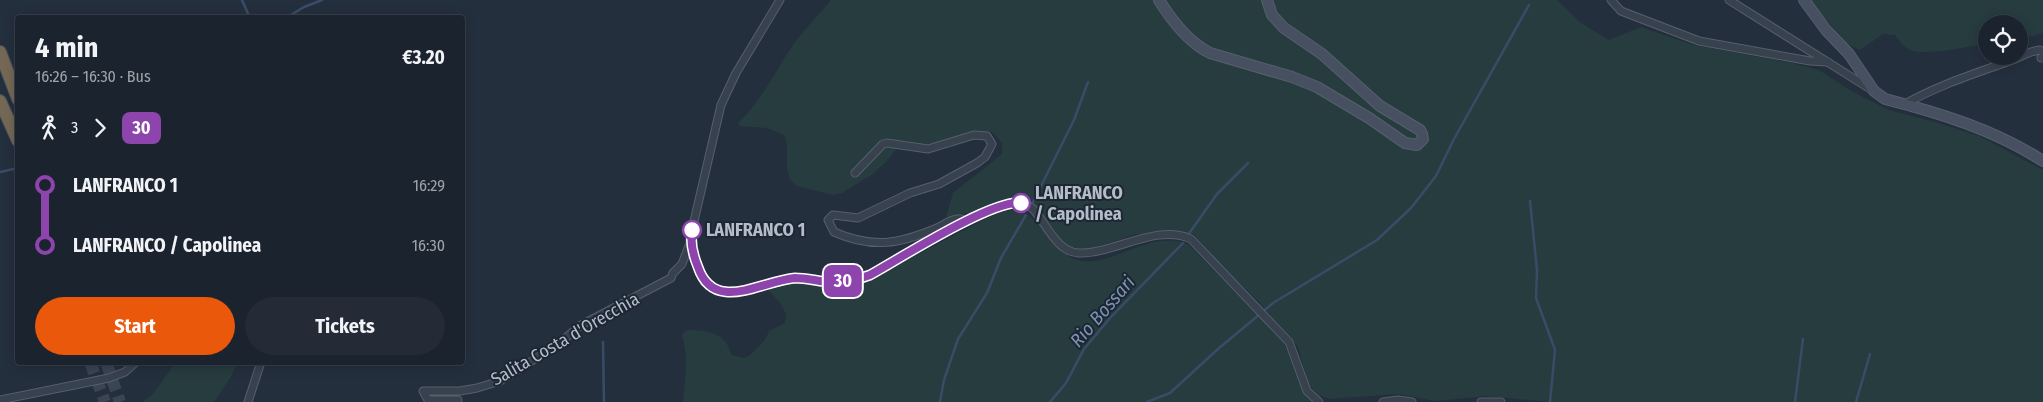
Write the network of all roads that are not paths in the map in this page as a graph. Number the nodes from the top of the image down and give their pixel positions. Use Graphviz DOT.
graph roads {
  1 [pos="780,0"];
  2 [pos="1159,0"];
  3 [pos="1267,0"];
  4 [pos="1611,0"];
  5 [pos="1729,0"];
  6 [pos="1804,0"];
  7 [pos="1,54"];
  8 [pos="2042,56"];
  9 [pos="1828,62"];
  10 [pos="15,80"];
  11 [pos="15,91"];
  12 [pos="1874,91"];
  13 [pos="0,101"];
  14 [pos="1905,104"];
  15 [pos="15,134"];
  16 [pos="2043,161"];
  17 [pos="855,173"];
  18 [pos="964,222"];
  19 [pos="690,240"];
  20 [pos="133,365"];
  21 [pos="260,365"];
  22 [pos="0,400"];
  23 [pos="458,400"];
  24 [pos="248,402"];
  25 [pos="1319,402"];
  26 [pos="1384,402"];
  27 [pos="1412,402"];
  28 [pos="1481,402"];
  29 [pos="1501,402"];
  1 -- 19 [label="street"];
  2 -- 3 [label="main road"];
  4 -- 9 [label="street"];
  5 -- 9 [label="street"];
  6 -- 12 [label="main road"];
  7 -- 10 [label="highway"];
  7 -- 11 [label="highway"];
  8 -- 14 [label="street"];
  9 -- 12 [label="street"];
  12 -- 14 [label="main road"];
  13 -- 15 [label="highway"];
  14 -- 16 [label="main road"];
  17 -- 18 [label="street"];
  18 -- 19 [label="street"];
  18 -- 25 [label="street"];
  19 -- 23 [label="street, Salita Costa d'Orecchia"];
  20 -- 22 [label="street"];
  21 -- 24 [label="street"];
  26 -- 27 [label="street"];
  28 -- 29 [label="street"];
}
